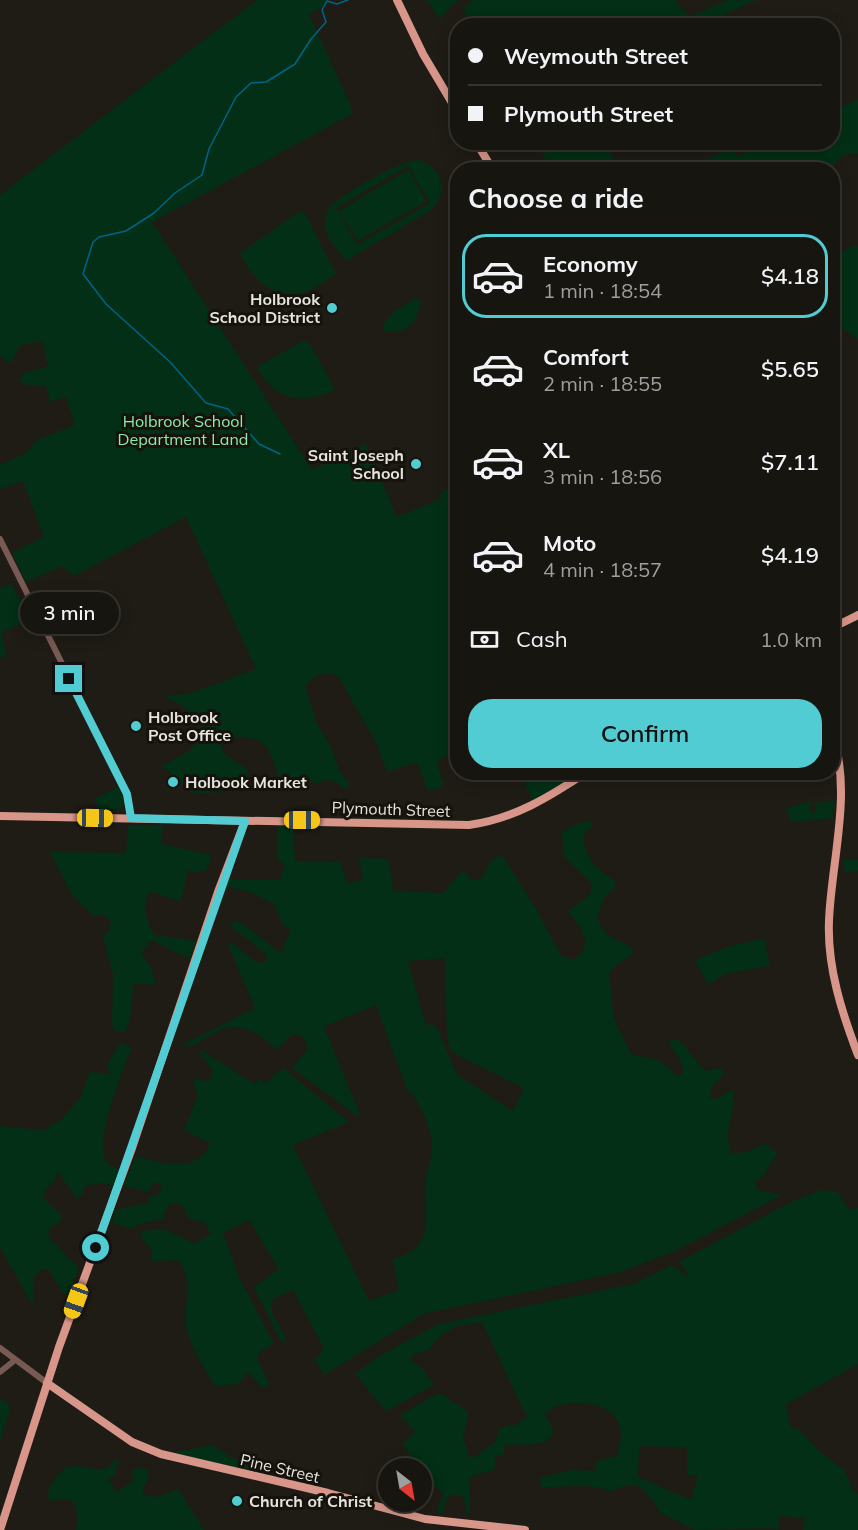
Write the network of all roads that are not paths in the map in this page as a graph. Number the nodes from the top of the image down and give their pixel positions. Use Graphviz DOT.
graph roads {
  1 [pos="397,0"];
  2 [pos="450,100"];
  3 [pos="0,539"];
  4 [pos="858,615"];
  5 [pos="840,624"];
  6 [pos="840,761"];
  7 [pos="574,780"];
  8 [pos="0,816"];
  9 [pos="131,818"];
  10 [pos="245,821"];
  11 [pos="858,1055"];
  12 [pos="0,1348"];
  13 [pos="15,1360"];
  14 [pos="0,1372"];
  15 [pos="47,1383"];
  16 [pos="0,1530"];
  17 [pos="525,1530"];
  1 -- 2 [label="main road"];
  3 -- 9 [label="street"];
  4 -- 5 [label="main road"];
  6 -- 11 [label="main road"];
  7 -- 10 [label="main road, Plymouth Street"];
  8 -- 9 [label="main road, Plymouth Street"];
  9 -- 10 [label="main road, Plymouth Street"];
  10 -- 15 [label="main road"];
  12 -- 13 [label="street"];
  13 -- 14 [label="street"];
  13 -- 15 [label="street"];
  15 -- 16 [label="main road"];
  15 -- 17 [label="main road, Pine Street"];
}
